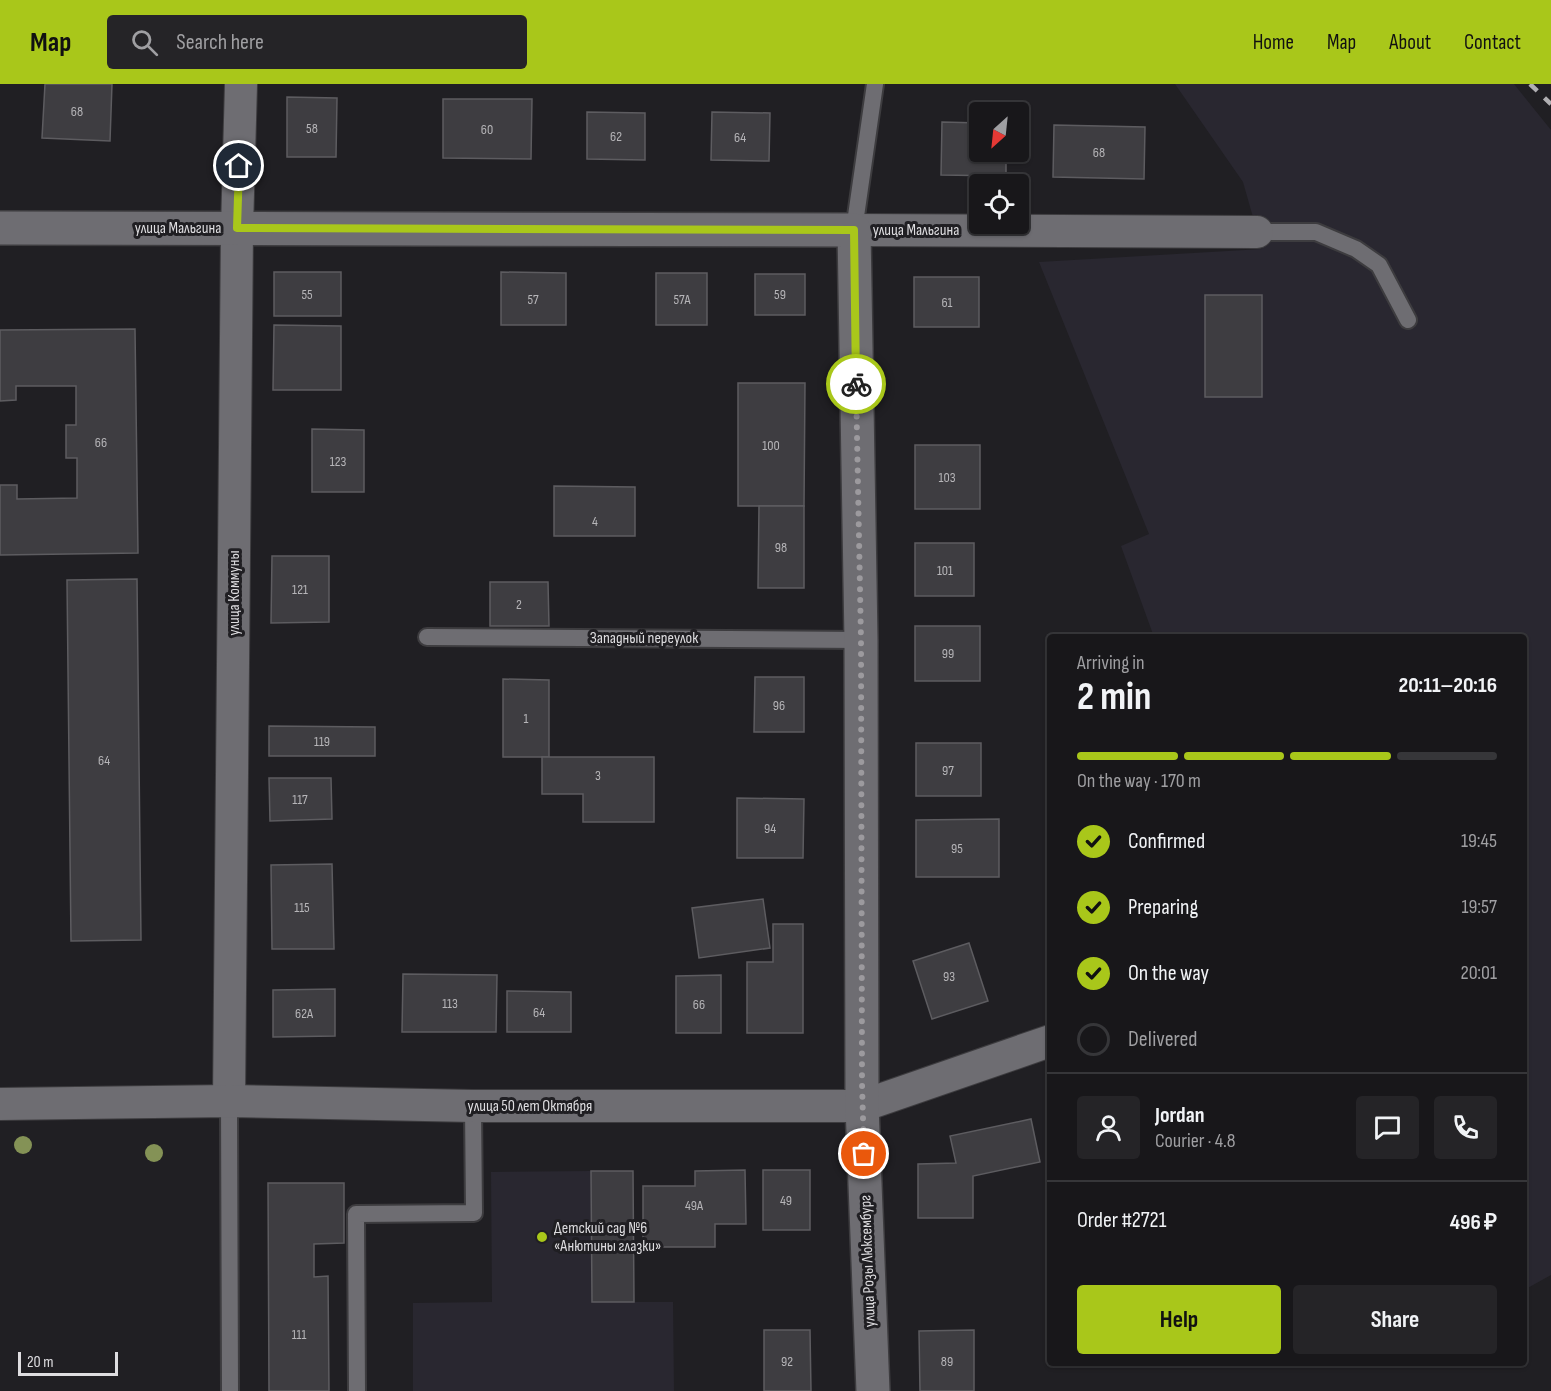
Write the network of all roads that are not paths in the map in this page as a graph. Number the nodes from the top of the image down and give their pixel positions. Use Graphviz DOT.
graph roads {
  1 [pos="241,84"];
  2 [pos="875,84"];
  3 [pos="0,228"];
  4 [pos="237,228"];
  5 [pos="854,230"];
  6 [pos="1257,232"];
  7 [pos="1408,320"];
  8 [pos="427,637"];
  9 [pos="861,640"];
  10 [pos="1047,1042"];
  11 [pos="229,1101"];
  12 [pos="0,1104"];
  13 [pos="473,1106"];
  14 [pos="862,1106"];
  15 [pos="230,1391"];
  16 [pos="357,1391"];
  17 [pos="873,1391"];
  1 -- 4 [label="street, улица Коммуны"];
  2 -- 5 [label="lane"];
  3 -- 4 [label="street, улица Мальгина"];
  4 -- 5 [label="street, улица Мальгина"];
  4 -- 11 [label="street, улица Коммуны"];
  5 -- 6 [label="street, улица Мальгина"];
  5 -- 9 [label="street, улица Розы Люксембург"];
  6 -- 7 [label="lane"];
  8 -- 9 [label="lane, Западный переулок"];
  9 -- 14 [label="street, улица Розы Люксембург"];
  10 -- 14 [label="street, улица 50 лет Октября"];
  11 -- 12 [label="street, улица 50 лет Октября"];
  11 -- 13 [label="street, улица 50 лет Октября"];
  11 -- 15 [label="lane"];
  13 -- 14 [label="street, улица 50 лет Октября"];
  13 -- 16 [label="lane"];
  14 -- 17 [label="street, улица Розы Люксембург"];
}
